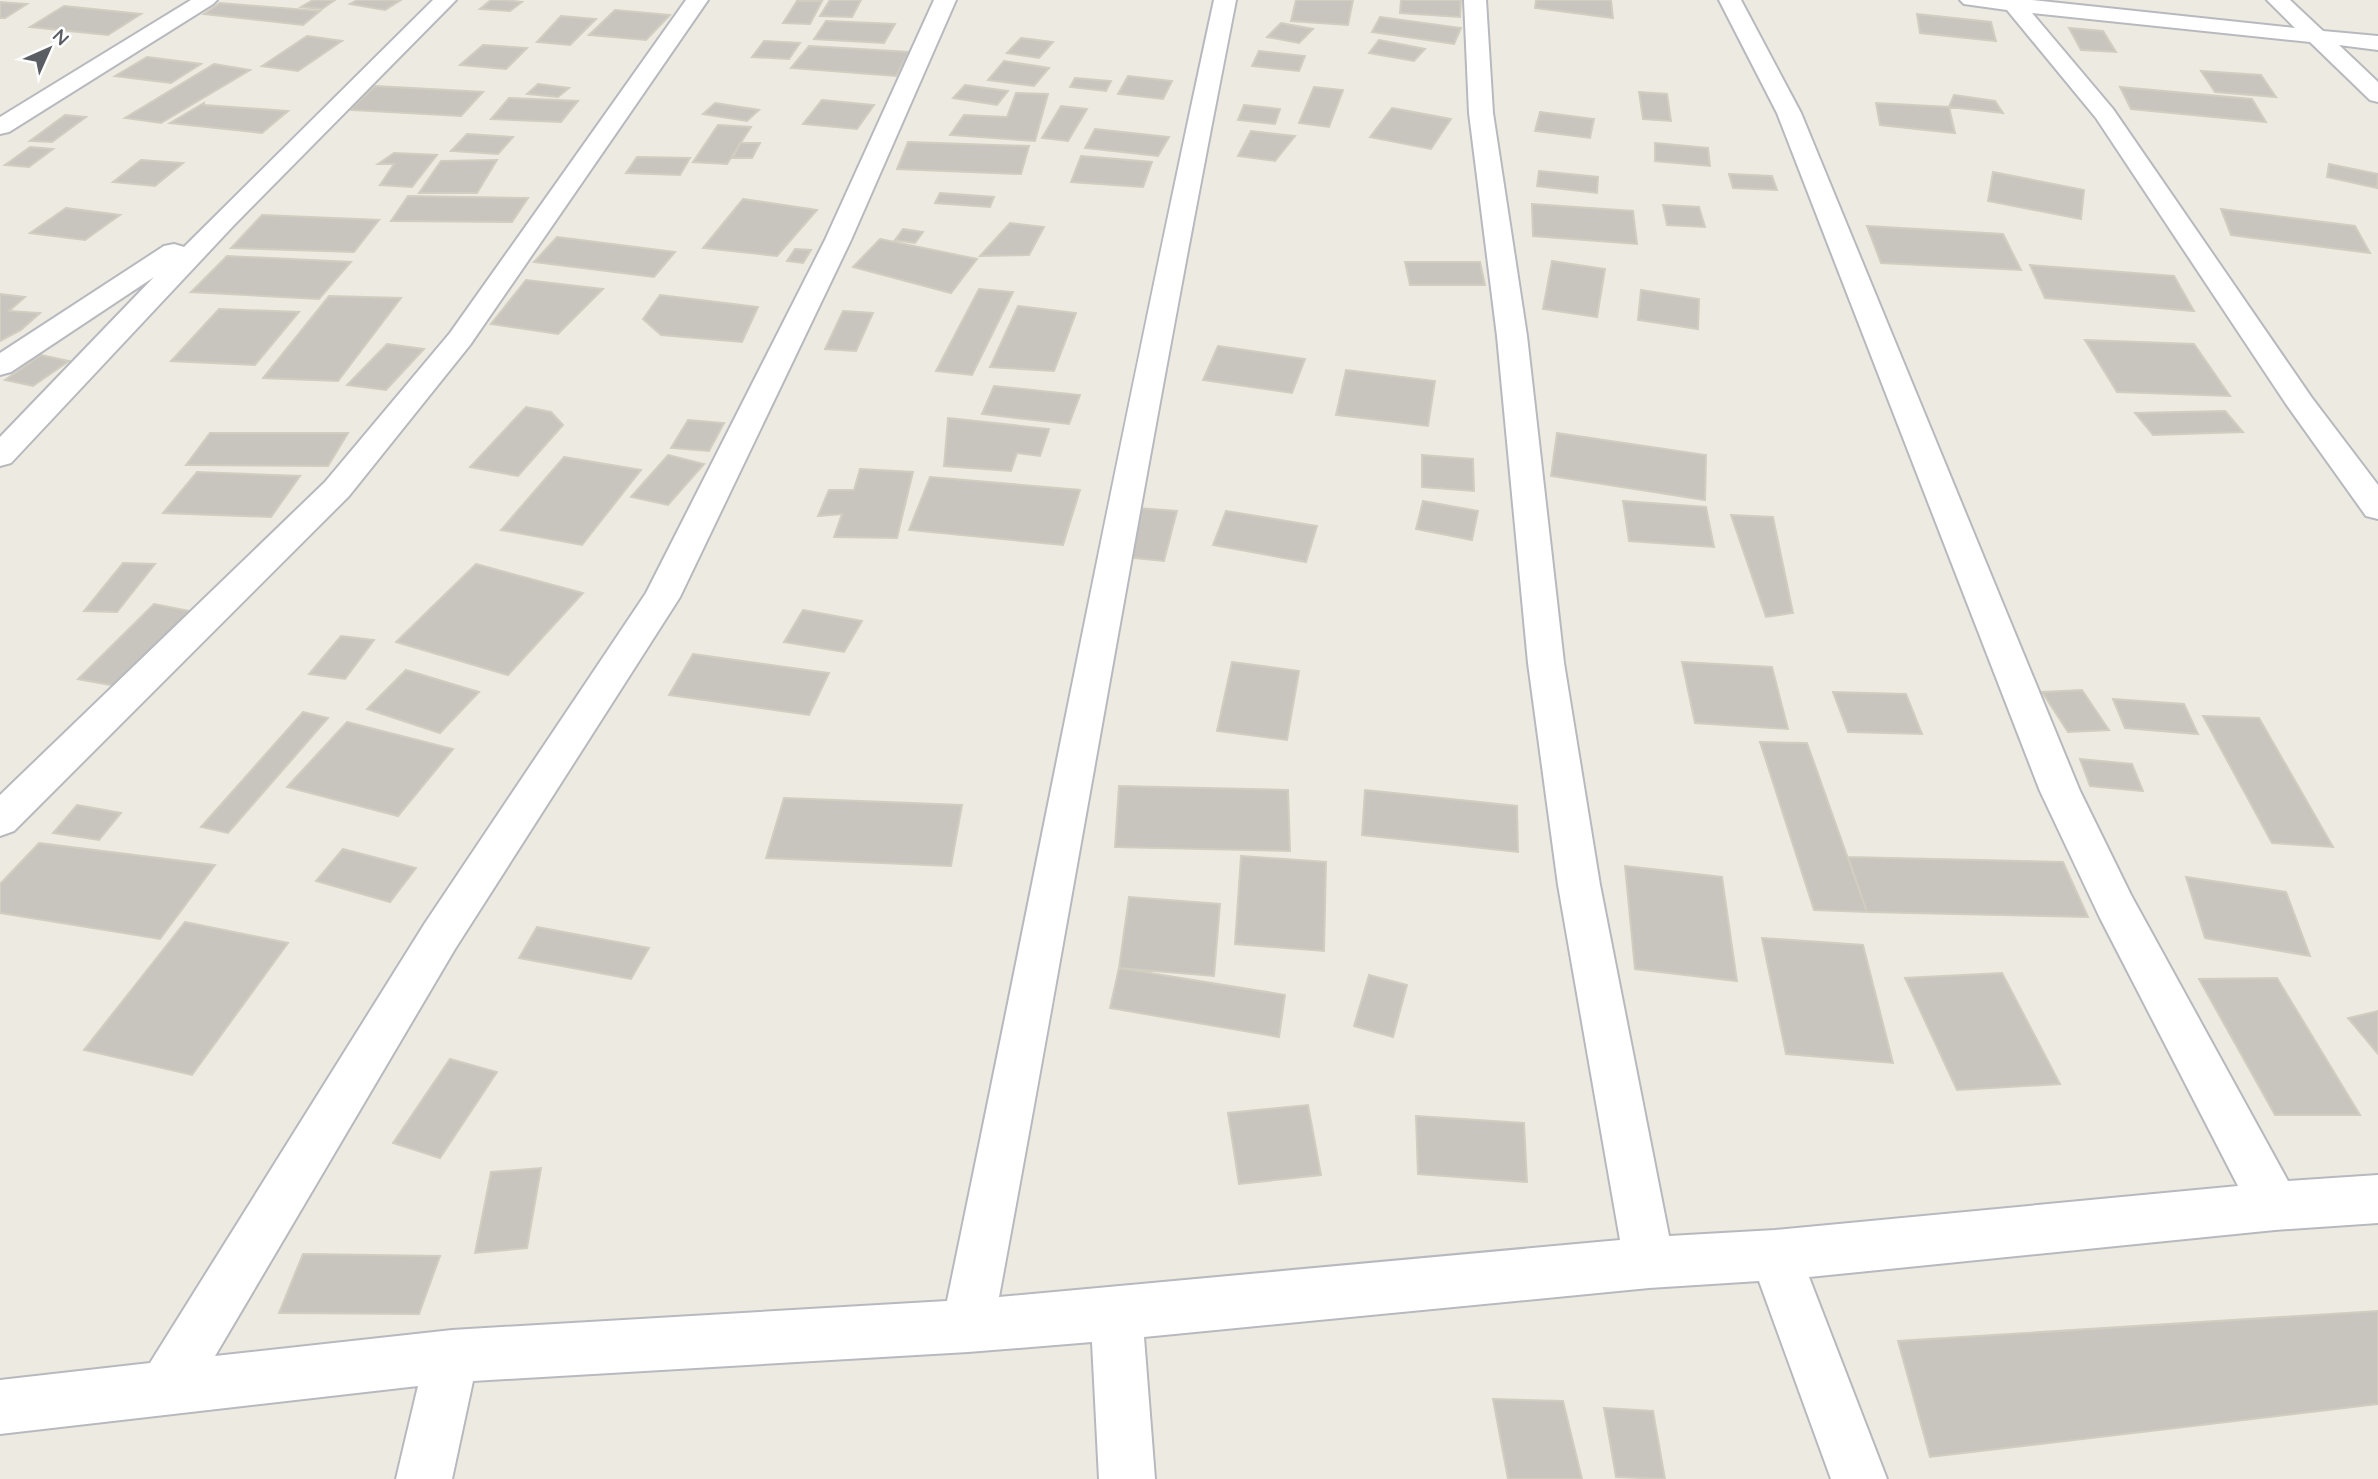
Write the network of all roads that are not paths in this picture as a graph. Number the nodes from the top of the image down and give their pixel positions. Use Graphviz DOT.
graph roads {
  1 [pos="206,0"];
  2 [pos="445,0"];
  3 [pos="697,0"];
  4 [pos="945,0"];
  5 [pos="1225,0"];
  6 [pos="1475,0"];
  7 [pos="1730,0"];
  8 [pos="1970,0"];
  9 [pos="2278,0"];
  10 [pos="2012,2"];
  11 [pos="2316,36"];
  12 [pos="2378,43"];
  13 [pos="2378,95"];
  14 [pos="0,127"];
  15 [pos="226,218"];
  16 [pos="0,366"];
  17 [pos="0,456"];
  18 [pos="2378,508"];
  19 [pos="0,820"];
  20 [pos="2378,1199"];
  21 [pos="2275,1206"];
  22 [pos="1775,1255"];
  23 [pos="1649,1263"];
  24 [pos="1116,1314"];
  25 [pos="968,1326"];
  26 [pos="452,1356"];
  27 [pos="165,1389"];
  28 [pos="0,1407"];
  29 [pos="424,1479"];
  30 [pos="1127,1479"];
  31 [pos="1859,1479"];
  1 -- 14 [label="street"];
  2 -- 15 [label="street"];
  3 -- 19 [label="street"];
  4 -- 27 [label="street"];
  5 -- 25 [label="street"];
  6 -- 23 [label="street"];
  7 -- 21 [label="street"];
  8 -- 10 [label="street"];
  9 -- 11 [label="street"];
  10 -- 11 [label="street"];
  10 -- 18 [label="street"];
  11 -- 12 [label="street"];
  11 -- 13 [label="street"];
  15 -- 16 [label="street"];
  15 -- 17 [label="street"];
  20 -- 21 [label="street"];
  21 -- 22 [label="street"];
  22 -- 23 [label="street"];
  22 -- 31 [label="street"];
  23 -- 24 [label="street"];
  24 -- 25 [label="street"];
  24 -- 30 [label="street"];
  25 -- 26 [label="street"];
  26 -- 27 [label="street"];
  26 -- 29 [label="street"];
  27 -- 28 [label="street"];
}
